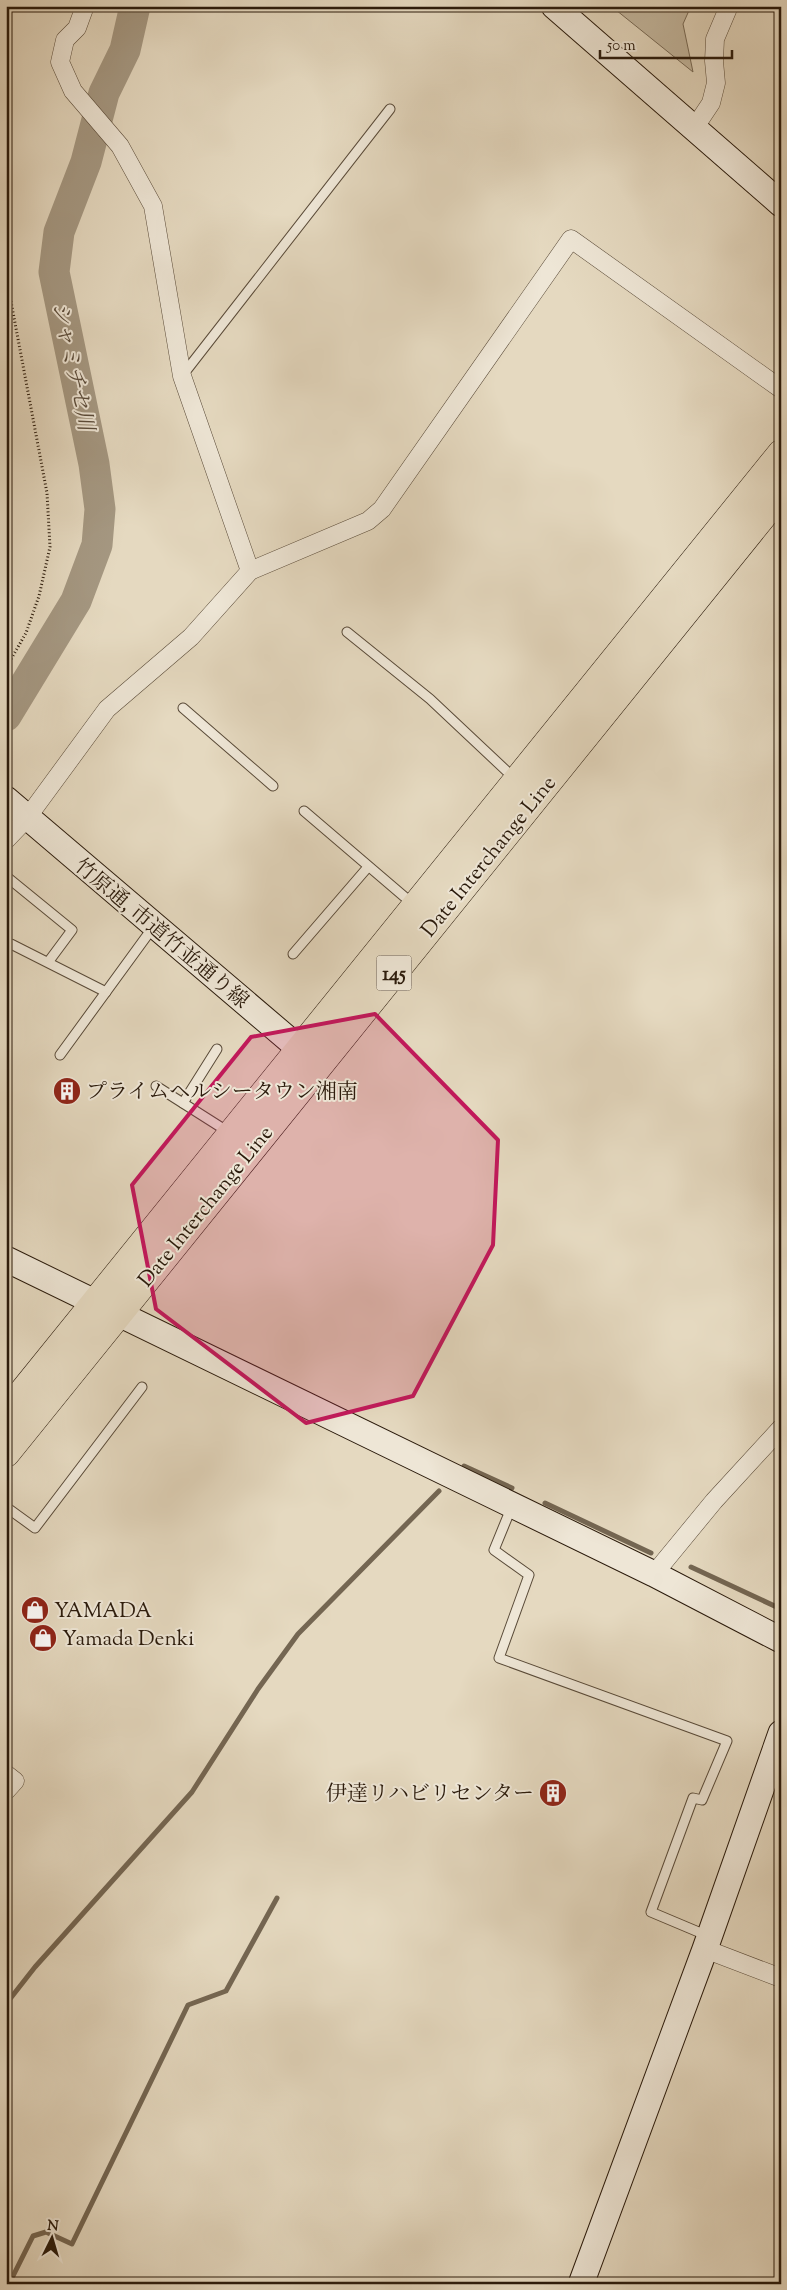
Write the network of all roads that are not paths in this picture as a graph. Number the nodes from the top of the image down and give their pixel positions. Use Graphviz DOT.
graph roads {
  1 [pos="85,6"];
  2 [pos="554,6"];
  3 [pos="729,6"];
  4 [pos="390,109"];
  5 [pos="695,127"];
  6 [pos="781,204"];
  7 [pos="182,376"];
  8 [pos="781,389"];
  9 [pos="781,454"];
  10 [pos="781,493"];
  11 [pos="250,571"];
  12 [pos="347,632"];
  13 [pos="183,708"];
  14 [pos="516,781"];
  15 [pos="273,786"];
  16 [pos="6,800"];
  17 [pos="304,811"];
  18 [pos="27,818"];
  19 [pos="6,840"];
  20 [pos="483,843"];
  21 [pos="368,867"];
  22 [pos="7,877"];
  23 [pos="416,906"];
  24 [pos="154,926"];
  25 [pos="11,944"];
  26 [pos="294,954"];
  27 [pos="49,961"];
  28 [pos="106,992"];
  29 [pos="218,1048"];
  30 [pos="60,1055"];
  31 [pos="309,1058"];
  32 [pos="156,1086"];
  33 [pos="183,1103"];
  34 [pos="232,1134"];
  35 [pos="6,1259"];
  36 [pos="108,1307"];
  37 [pos="142,1387"];
  38 [pos="6,1413"];
  39 [pos="781,1428"];
  40 [pos="6,1453"];
  41 [pos="512,1506"];
  42 [pos="6,1507"];
  43 [pos="654,1574"];
  44 [pos="781,1640"];
  45 [pos="781,1733"];
  46 [pos="6,1774"];
  47 [pos="6,1791"];
  48 [pos="707,1943"];
  49 [pos="781,1978"];
  50 [pos="581,2284"];
  1 -- 7 [label="street"];
  2 -- 5 [label="street"];
  3 -- 5 [label="street"];
  4 -- 7 [label="lane"];
  5 -- 6 [label="street"];
  7 -- 11 [label="street"];
  8 -- 11 [label="street"];
  9 -- 14 [label="main road, Date Interchange Line / 145"];
  10 -- 20 [label="main road, Date Interchange Line / 145"];
  11 -- 18 [label="street"];
  12 -- 14 [label="lane"];
  13 -- 15 [label="lane"];
  14 -- 20 [label="main road, Date Interchange Line / 145"];
  16 -- 18 [label="street, 竹原通, 市道竹並通り線"];
  17 -- 21 [label="lane"];
  18 -- 19 [label="street"];
  18 -- 24 [label="street, 竹原通, 市道竹並通り線"];
  20 -- 23 [label="main road, Date Interchange Line / 145"];
  20 -- 31 [label="main road, Date Interchange Line / 145"];
  21 -- 23 [label="lane"];
  21 -- 26 [label="lane"];
  22 -- 27 [label="lane"];
  23 -- 31 [label="main road, Date Interchange Line / 145"];
  24 -- 28 [label="lane"];
  24 -- 31 [label="street, 竹原通, 市道竹並通り線"];
  25 -- 27 [label="lane"];
  27 -- 28 [label="lane"];
  28 -- 30 [label="lane"];
  29 -- 33 [label="lane"];
  31 -- 34 [label="main road, Date Interchange Line / 145"];
  31 -- 36 [label="main road, Date Interchange Line / 145"];
  32 -- 33 [label="lane"];
  33 -- 34 [label="lane"];
  34 -- 36 [label="main road, Date Interchange Line / 145"];
  35 -- 36 [label="street"];
  36 -- 38 [label="main road, Date Interchange Line / 145"];
  36 -- 40 [label="main road, Date Interchange Line / 145"];
  36 -- 41 [label="street"];
  37 -- 42 [label="lane"];
  39 -- 43 [label="street"];
  41 -- 43 [label="street"];
  41 -- 48 [label="lane"];
  43 -- 44 [label="street"];
  45 -- 48 [label="street"];
  46 -- 47 [label="street"];
  48 -- 49 [label="street"];
  48 -- 50 [label="street"];
}
